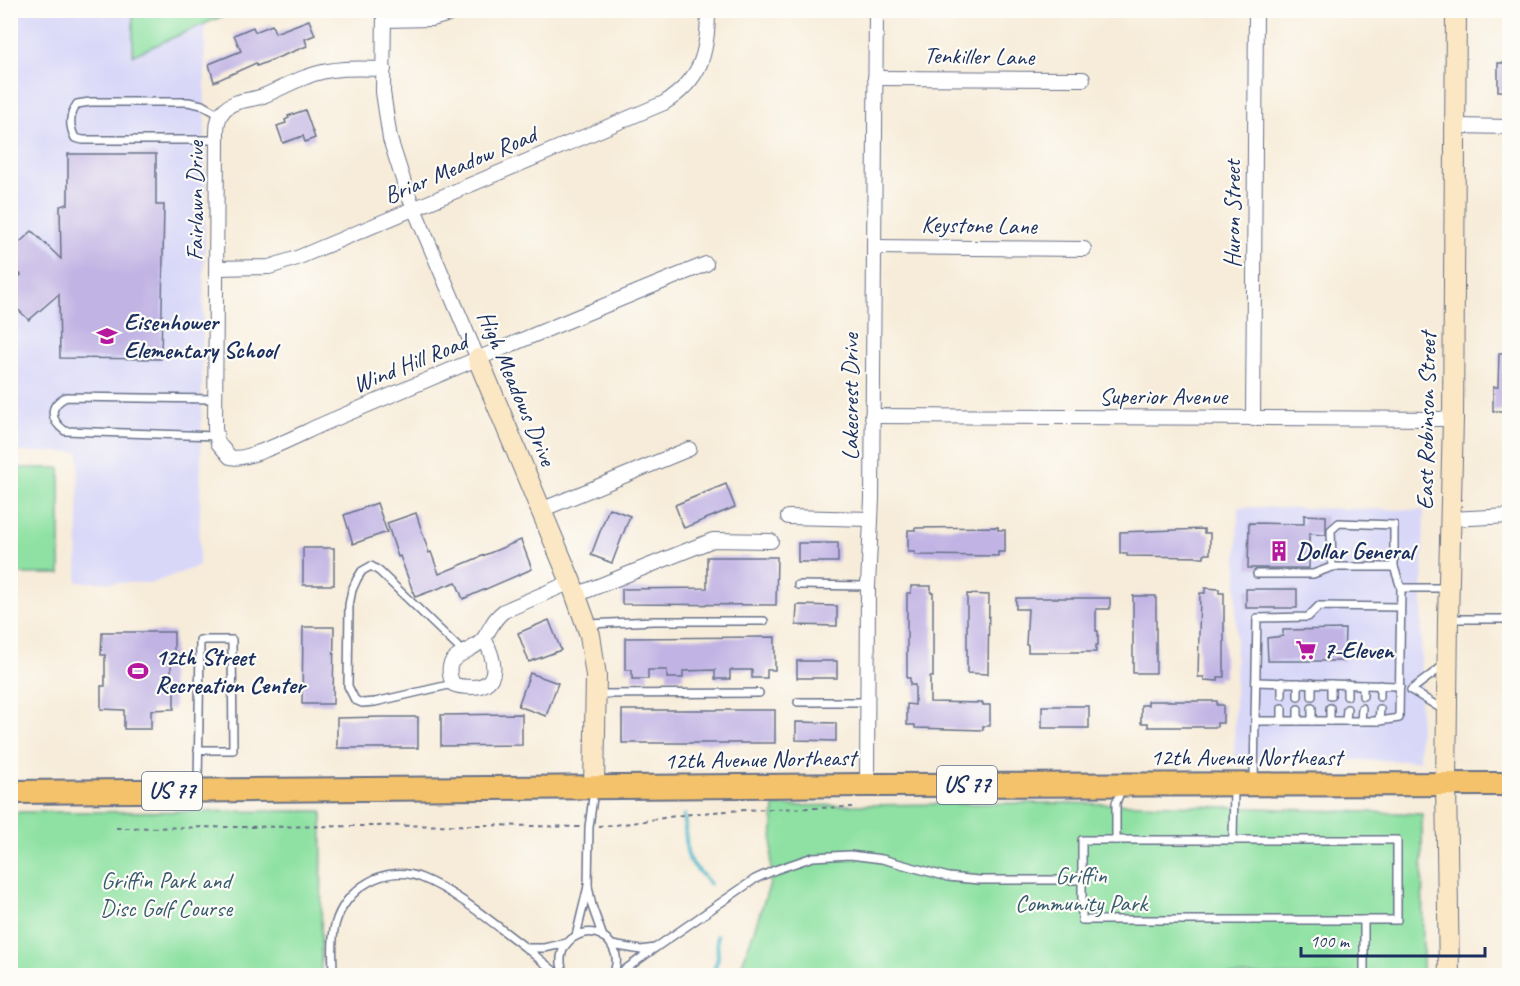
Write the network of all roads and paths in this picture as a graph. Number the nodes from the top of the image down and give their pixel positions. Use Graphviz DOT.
graph roads {
  1 [pos="464,10"];
  2 [pos="708,10"];
  3 [pos="876,10"];
  4 [pos="1256,10"];
  5 [pos="1456,10"];
  6 [pos="384,15"];
  7 [pos="384,69"];
  8 [pos="875,78"];
  9 [pos="1083,79"];
  10 [pos="220,115"];
  11 [pos="1455,126"];
  12 [pos="1509,127"];
  13 [pos="217,140"];
  14 [pos="414,209"];
  15 [pos="874,247"];
  16 [pos="1084,249"];
  17 [pos="706,264"];
  18 [pos="217,268"];
  19 [pos="478,359"];
  20 [pos="216,399"];
  21 [pos="872,416"];
  22 [pos="1253,419"];
  23 [pos="1453,419"];
  24 [pos="216,436"];
  25 [pos="689,449"];
  26 [pos="541,510"];
  27 [pos="1509,516"];
  28 [pos="788,518"];
  29 [pos="871,519"];
  30 [pos="1450,519"];
  31 [pos="771,541"];
  32 [pos="1332,567"];
  33 [pos="1394,567"];
  34 [pos="1257,574"];
  35 [pos="798,585"];
  36 [pos="868,586"];
  37 [pos="1401,588"];
  38 [pos="1448,588"];
  39 [pos="574,589"];
  40 [pos="1400,607"];
  41 [pos="1448,620"];
  42 [pos="1509,620"];
  43 [pos="764,621"];
  44 [pos="587,624"];
  45 [pos="484,638"];
  46 [pos="463,652"];
  47 [pos="1447,663"];
  48 [pos="1256,681"];
  49 [pos="1282,682"];
  50 [pos="1298,683"];
  51 [pos="1312,683"];
  52 [pos="453,684"];
  53 [pos="1331,684"];
  54 [pos="1347,684"];
  55 [pos="1363,685"];
  56 [pos="1380,685"];
  57 [pos="1400,688"];
  58 [pos="1411,690"];
  59 [pos="759,693"];
  60 [pos="596,694"];
  61 [pos="1282,695"];
  62 [pos="1298,696"];
  63 [pos="1312,696"];
  64 [pos="1331,696"];
  65 [pos="1347,696"];
  66 [pos="1363,696"];
  67 [pos="1380,697"];
  68 [pos="798,702"];
  69 [pos="868,702"];
  70 [pos="1282,708"];
  71 [pos="1312,708"];
  72 [pos="1330,708"];
  73 [pos="1362,708"];
  74 [pos="1298,709"];
  75 [pos="1347,709"];
  76 [pos="1380,709"];
  77 [pos="1447,712"];
  78 [pos="1255,721"];
  79 [pos="1282,721"];
  80 [pos="1298,721"];
  81 [pos="1312,721"];
  82 [pos="1330,721"];
  83 [pos="1346,721"];
  84 [pos="1361,721"];
  85 [pos="1379,721"];
  86 [pos="198,750"];
  87 [pos="1124,784"];
  88 [pos="1244,784"];
  89 [pos="1446,784"];
  90 [pos="1509,784"];
  91 [pos="867,785"];
  92 [pos="594,787"];
  93 [pos="198,791"];
  94 [pos="10,792"];
  95 [pos="852,807"];
  96 [pos="589,827"];
  97 [pos="116,828"];
  98 [pos="1116,840"];
  99 [pos="1233,840"];
  100 [pos="1082,880"];
  101 [pos="588,886"];
  102 [pos="1364,920"];
  103 [pos="576,936"];
  104 [pos="603,937"];
  105 [pos="567,943"];
  106 [pos="612,945"];
  107 [pos="526,948"];
  108 [pos="655,948"];
  109 [pos="333,975"];
  110 [pos="560,975"];
  111 [pos="565,975"];
  112 [pos="614,975"];
  113 [pos="1364,975"];
  114 [pos="1449,975"];
  1 -- 6 [label="street"];
  2 -- 14 [label="street, Briar Meadow Road"];
  3 -- 8 [label="street, Lakecrest Drive"];
  4 -- 22 [label="street, Huron Street"];
  5 -- 11 [label="street, East Robinson Street"];
  6 -- 7 [label="street, High Meadows Drive"];
  7 -- 10 [label="street, Fairlawn Drive"];
  7 -- 14 [label="street, High Meadows Drive"];
  8 -- 9 [label="street, Tenkiller Lane"];
  8 -- 15 [label="street, Lakecrest Drive"];
  10 -- 13 [label="street, Fairlawn Drive"];
  10 -- 13 [label="lane"];
  11 -- 12 [label="street"];
  11 -- 23 [label="street, East Robinson Street"];
  13 -- 18 [label="street, Fairlawn Drive"];
  14 -- 18 [label="street, Briar Meadow Road"];
  14 -- 19 [label="street, High Meadows Drive"];
  15 -- 16 [label="street, Keystone Lane"];
  15 -- 21 [label="street, Lakecrest Drive"];
  17 -- 19 [label="street, Wind Hill Road"];
  18 -- 20 [label="street, Fairlawn Drive"];
  19 -- 24 [label="street, Wind Hill Road"];
  19 -- 26 [label="street, High Meadows Drive"];
  20 -- 24 [label="street, Fairlawn Drive"];
  20 -- 24 [label="lane"];
  21 -- 22 [label="street, Superior Avenue"];
  21 -- 29 [label="street, Lakecrest Drive"];
  22 -- 23 [label="street, Superior Avenue"];
  23 -- 30 [label="street, East Robinson Street"];
  25 -- 26 [label="street"];
  26 -- 39 [label="street, High Meadows Drive"];
  27 -- 30 [label="street"];
  28 -- 29 [label="street"];
  29 -- 36 [label="street, Lakecrest Drive"];
  30 -- 38 [label="street, East Robinson Street"];
  31 -- 39 [label="street"];
  32 -- 33 [label="lane"];
  32 -- 33 [label="lane"];
  32 -- 34 [label="lane"];
  33 -- 37 [label="lane"];
  35 -- 36 [label="lane"];
  36 -- 69 [label="street, Lakecrest Drive"];
  37 -- 38 [label="lane"];
  37 -- 40 [label="lane"];
  38 -- 41 [label="street, East Robinson Street"];
  39 -- 44 [label="street, High Meadows Drive"];
  39 -- 45 [label="street"];
  40 -- 48 [label="lane"];
  40 -- 57 [label="lane"];
  41 -- 42 [label="lane"];
  41 -- 47 [label="street, East Robinson Street"];
  43 -- 44 [label="lane"];
  44 -- 60 [label="street, High Meadows Drive"];
  45 -- 46 [label="street"];
  45 -- 52 [label="street"];
  46 -- 52 [label="street"];
  46 -- 52 [label="lane"];
  47 -- 58 [label="lane"];
  47 -- 77 [label="street, East Robinson Street"];
  48 -- 49 [label="lane"];
  48 -- 78 [label="lane"];
  49 -- 50 [label="lane"];
  49 -- 61 [label="lane"];
  50 -- 51 [label="lane"];
  50 -- 62 [label="lane"];
  51 -- 53 [label="lane"];
  51 -- 63 [label="lane"];
  53 -- 54 [label="lane"];
  53 -- 64 [label="lane"];
  54 -- 55 [label="lane"];
  54 -- 65 [label="lane"];
  55 -- 56 [label="lane"];
  55 -- 66 [label="lane"];
  56 -- 57 [label="lane"];
  56 -- 67 [label="lane"];
  57 -- 58 [label="lane"];
  57 -- 85 [label="lane"];
  58 -- 77 [label="lane"];
  59 -- 60 [label="lane"];
  60 -- 92 [label="street, High Meadows Drive"];
  68 -- 69 [label="lane"];
  69 -- 91 [label="street, Lakecrest Drive"];
  70 -- 79 [label="lane"];
  71 -- 81 [label="lane"];
  72 -- 82 [label="lane"];
  73 -- 84 [label="lane"];
  74 -- 80 [label="lane"];
  75 -- 83 [label="lane"];
  76 -- 85 [label="lane"];
  77 -- 89 [label="street, East Robinson Street"];
  78 -- 79 [label="lane"];
  78 -- 88 [label="lane"];
  79 -- 80 [label="lane"];
  80 -- 81 [label="lane"];
  81 -- 82 [label="lane"];
  82 -- 83 [label="lane"];
  83 -- 84 [label="lane"];
  84 -- 85 [label="lane"];
  86 -- 86 [label="lane"];
  86 -- 93 [label="lane"];
  87 -- 88 [label="main road, 12th Avenue Northeast / US 77"];
  87 -- 91 [label="main road, 12th Avenue Northeast / US 77"];
  87 -- 98 [label="lane"];
  88 -- 89 [label="main road, 12th Avenue Northeast / US 77"];
  88 -- 99 [label="lane"];
  89 -- 90 [label="main road, 12th Avenue Northeast / US 77"];
  89 -- 114 [label="street, East Robinson Street"];
  91 -- 92 [label="main road, 12th Avenue Northeast / US 77"];
  92 -- 93 [label="main road, 12th Avenue Northeast / US 77"];
  92 -- 96 [label="lane"];
  93 -- 94 [label="main road, 12th Avenue Northeast / US 77"];
  95 -- 96 [label="path"];
  96 -- 97 [label="path"];
  96 -- 101 [label="lane"];
  98 -- 99 [label="lane"];
  98 -- 100 [label="lane"];
  99 -- 102 [label="lane"];
  100 -- 102 [label="lane"];
  100 -- 108 [label="lane"];
  101 -- 103 [label="lane"];
  101 -- 104 [label="lane"];
  102 -- 113 [label="lane"];
  103 -- 104 [label="lane"];
  103 -- 105 [label="lane"];
  104 -- 106 [label="lane"];
  105 -- 107 [label="lane"];
  105 -- 111 [label="lane"];
  106 -- 108 [label="lane"];
  106 -- 112 [label="lane"];
  107 -- 109 [label="lane"];
  107 -- 110 [label="lane"];
  108 -- 112 [label="lane"];
}
